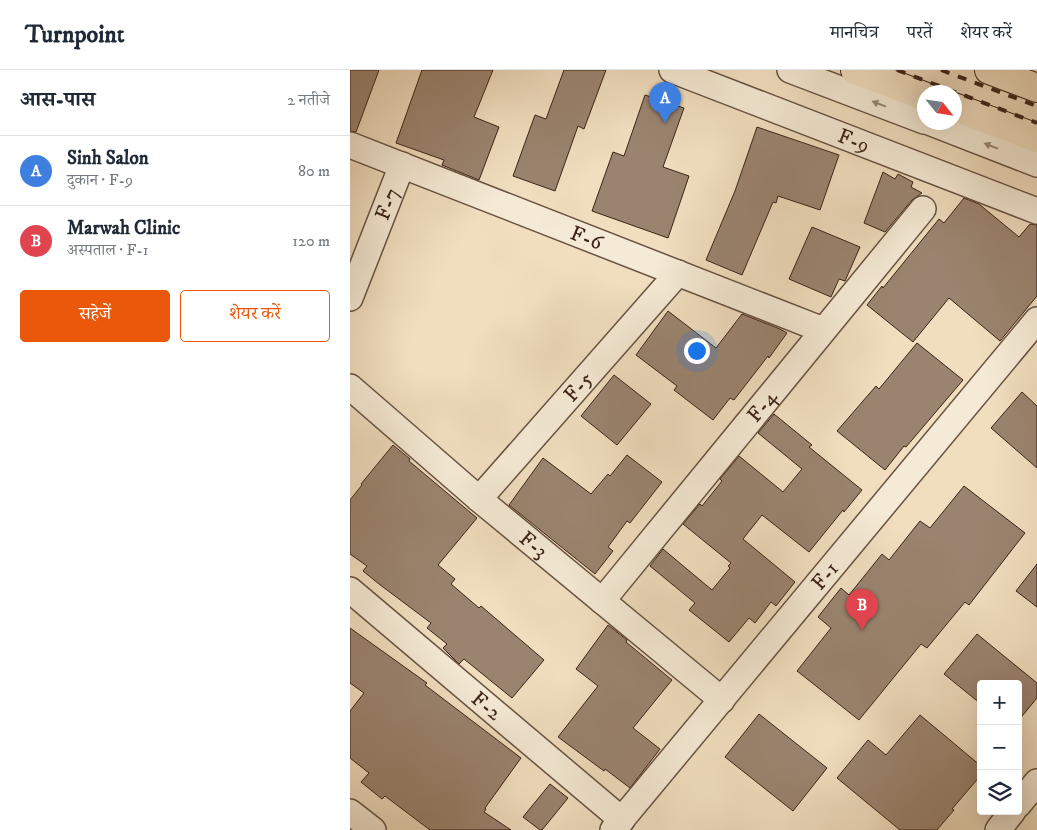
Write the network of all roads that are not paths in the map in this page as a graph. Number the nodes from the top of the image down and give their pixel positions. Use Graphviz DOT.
graph roads {
  1 [pos="672,70"];
  2 [pos="790,70"];
  3 [pos="854,70"];
  4 [pos="989,70"];
  5 [pos="1037,88"];
  6 [pos="917,93"];
  7 [pos="962,110"];
  8 [pos="917,118"];
  9 [pos="949,130"];
  10 [pos="1037,138"];
  11 [pos="350,145"];
  12 [pos="1037,164"];
  13 [pos="402,166"];
  14 [pos="923,209"];
  15 [pos="1037,210"];
  16 [pos="678,273"];
  17 [pos="350,298"];
  18 [pos="1037,320"];
  19 [pos="823,330"];
  20 [pos="350,387"];
  21 [pos="478,499"];
  22 [pos="350,590"];
  23 [pos="602,601"];
  24 [pos="722,700"];
  25 [pos="1037,782"];
  26 [pos="1022,800"];
  27 [pos="350,812"];
  28 [pos="1010,815"];
  29 [pos="618,825"];
  30 [pos="373,830"];
  31 [pos="998,830"];
  1 -- 15 [label="street, F-9"];
  8 -- 2 [label="street, one-way"];
  3 -- 6 [label="main road"];
  4 -- 5 [label="main road"];
  7 -- 10 [label="main road"];
  12 -- 9 [label="street, one-way"];
  11 -- 13 [label="street, F-6"];
  13 -- 16 [label="street, F-6"];
  13 -- 17 [label="street, F-7"];
  14 -- 19 [label="street, F-4"];
  16 -- 19 [label="street, F-6"];
  16 -- 21 [label="street, F-5"];
  18 -- 24 [label="street, F-1"];
  19 -- 23 [label="street, F-4"];
  20 -- 21 [label="street, F-3"];
  21 -- 23 [label="street, F-3"];
  22 -- 29 [label="street, F-2"];
  23 -- 24 [label="street, F-3"];
  24 -- 29 [label="street, F-1"];
  25 -- 26 [label="street"];
  27 -- 30 [label="street"];
  28 -- 31 [label="street"];
}
